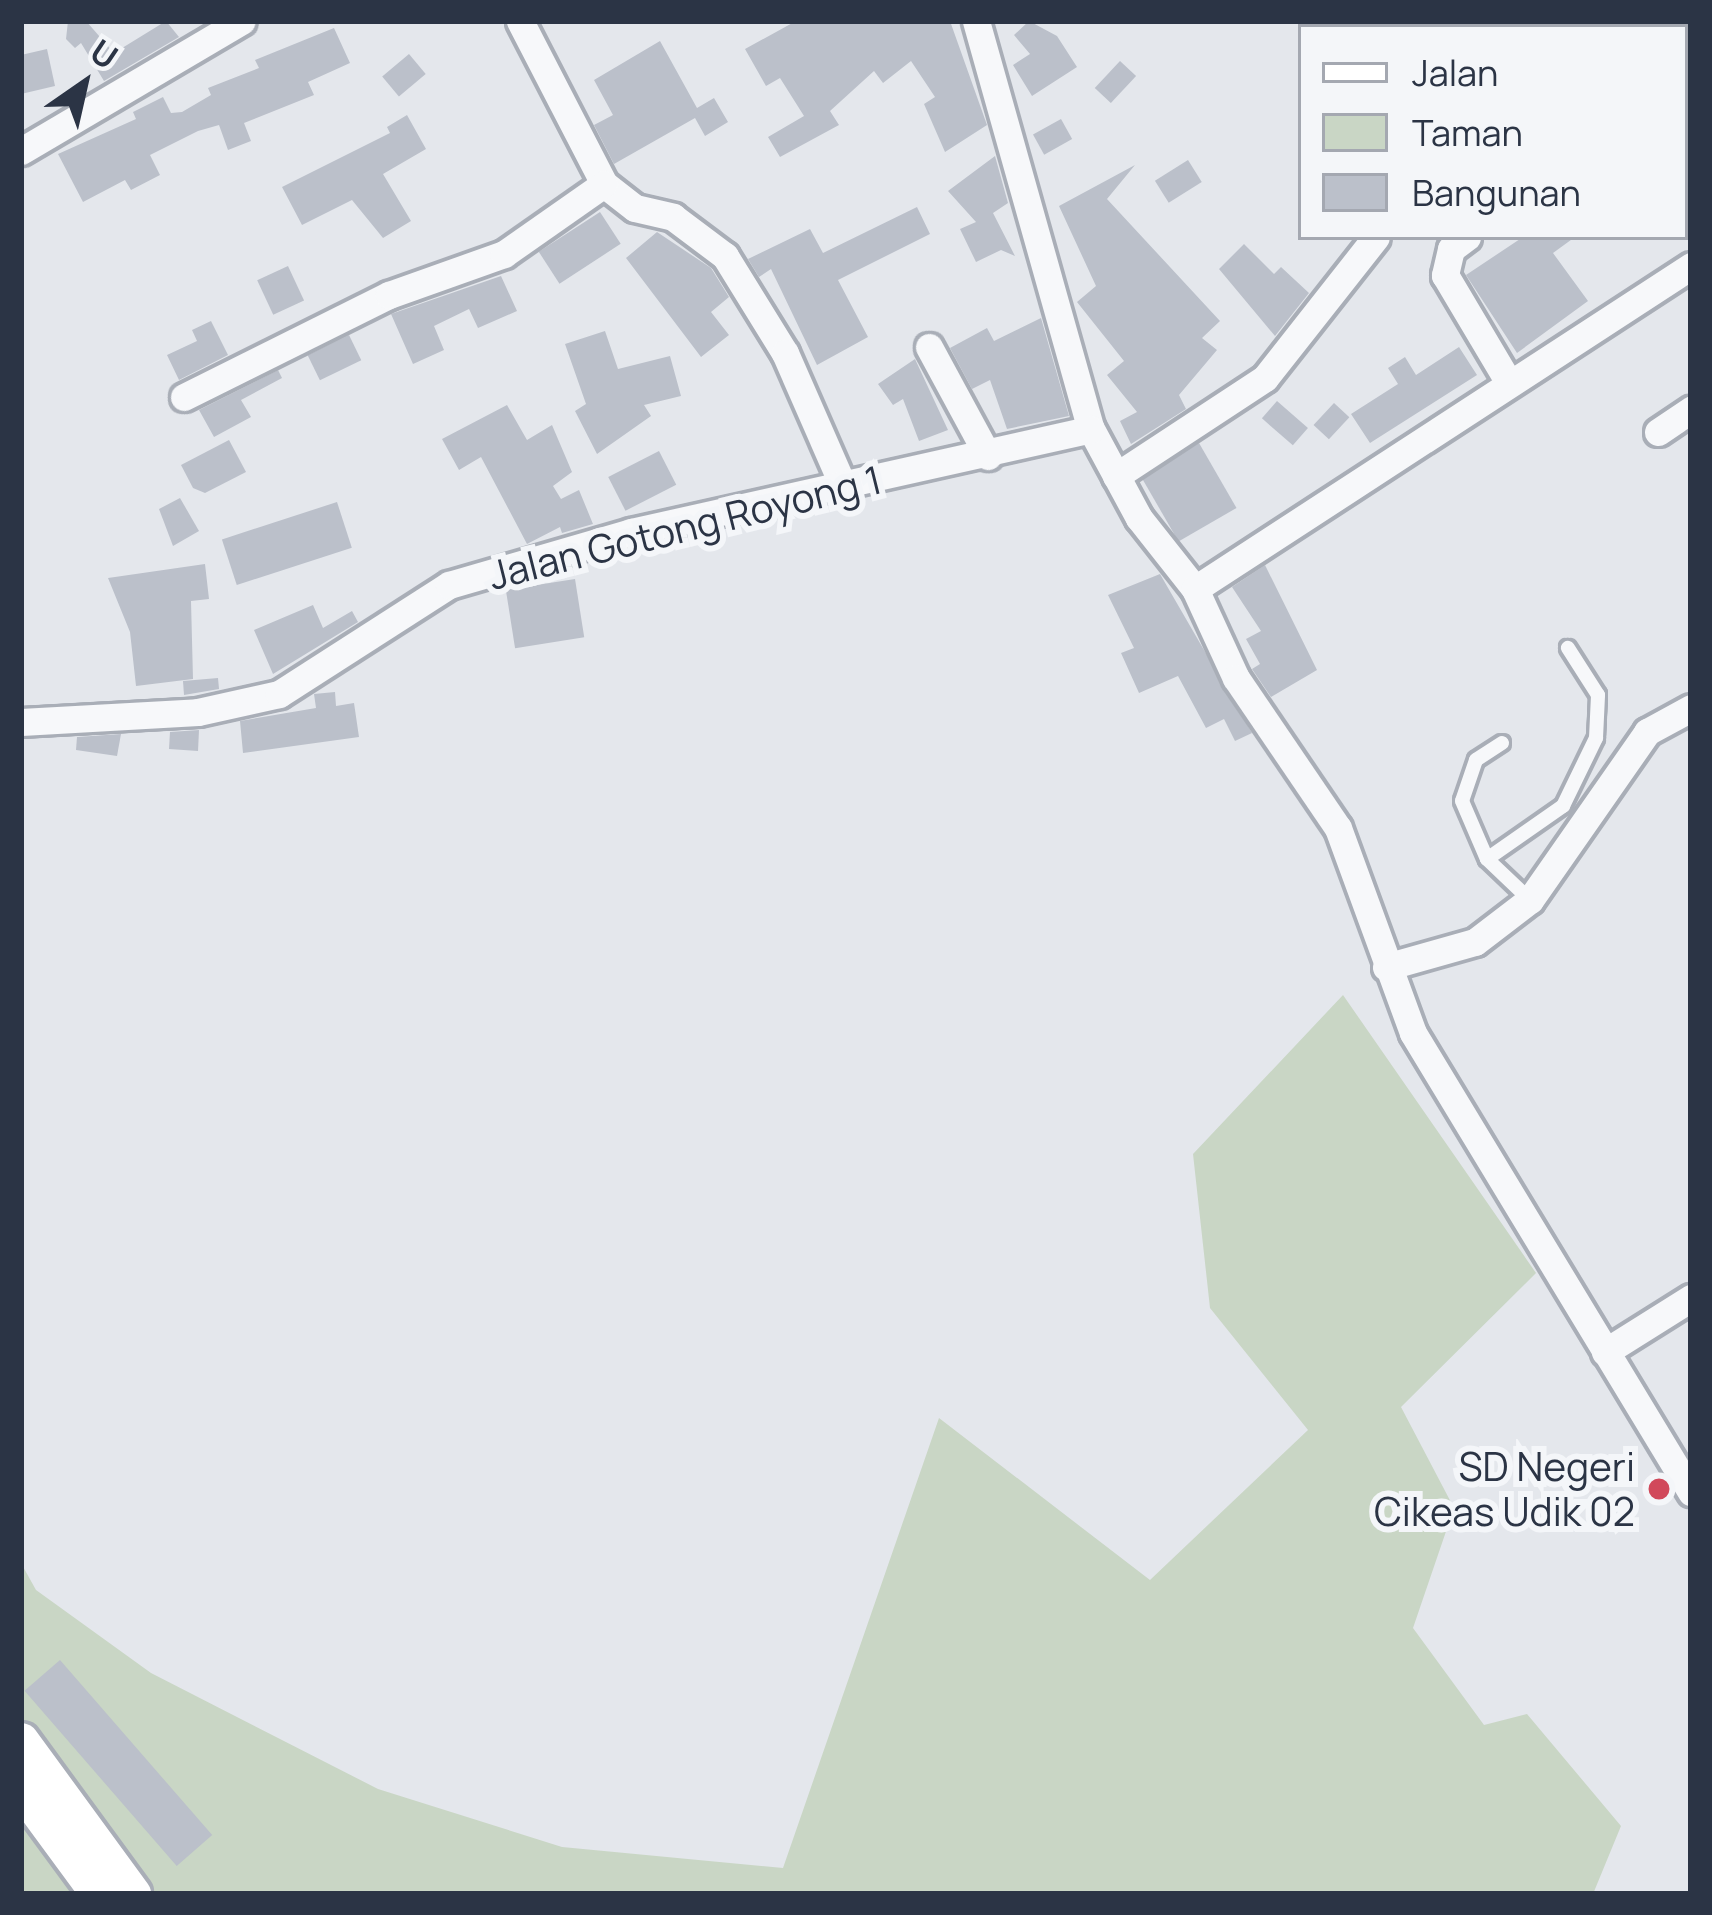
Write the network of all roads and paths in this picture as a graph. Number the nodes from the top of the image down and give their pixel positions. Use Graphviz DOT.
graph roads {
  1 [pos="241,21"];
  2 [pos="520,21"];
  3 [pos="976,21"];
  4 [pos="21,151"];
  5 [pos="604,184"];
  6 [pos="1374,240"];
  7 [pos="1463,240"];
  8 [pos="1691,266"];
  9 [pos="928,347"];
  10 [pos="1509,383"];
  11 [pos="184,397"];
  12 [pos="1691,410"];
  13 [pos="1091,429"];
  14 [pos="1658,432"];
  15 [pos="988,456"];
  16 [pos="1116,476"];
  17 [pos="843,486"];
  18 [pos="1196,590"];
  19 [pos="1568,648"];
  20 [pos="1691,708"];
  21 [pos="21,722"];
  22 [pos="1502,743"];
  23 [pos="1487,859"];
  24 [pos="1530,900"];
  25 [pos="1386,968"];
  26 [pos="1691,1298"];
  27 [pos="1605,1352"];
  28 [pos="1691,1492"];
  29 [pos="21,1741"];
  30 [pos="21,1789"];
  31 [pos="99,1894"];
  32 [pos="134,1894"];
  1 -- 4 [label="street"];
  2 -- 5 [label="street"];
  3 -- 13 [label="street"];
  5 -- 11 [label="street"];
  5 -- 17 [label="street"];
  6 -- 16 [label="street"];
  7 -- 10 [label="street"];
  8 -- 10 [label="street"];
  9 -- 15 [label="street"];
  10 -- 18 [label="street"];
  12 -- 14 [label="street"];
  13 -- 15 [label="street, Jalan Gotong Royong 1"];
  13 -- 16 [label="street"];
  15 -- 17 [label="street, Jalan Gotong Royong 1"];
  16 -- 18 [label="street"];
  17 -- 21 [label="street, Jalan Gotong Royong 1"];
  18 -- 25 [label="street"];
  19 -- 23 [label="lane"];
  20 -- 24 [label="street"];
  22 -- 23 [label="lane"];
  23 -- 24 [label="lane"];
  24 -- 25 [label="street"];
  25 -- 27 [label="street"];
  26 -- 27 [label="street"];
  27 -- 28 [label="street"];
  29 -- 32 [label="main road"];
  30 -- 31 [label="main road"];
}
